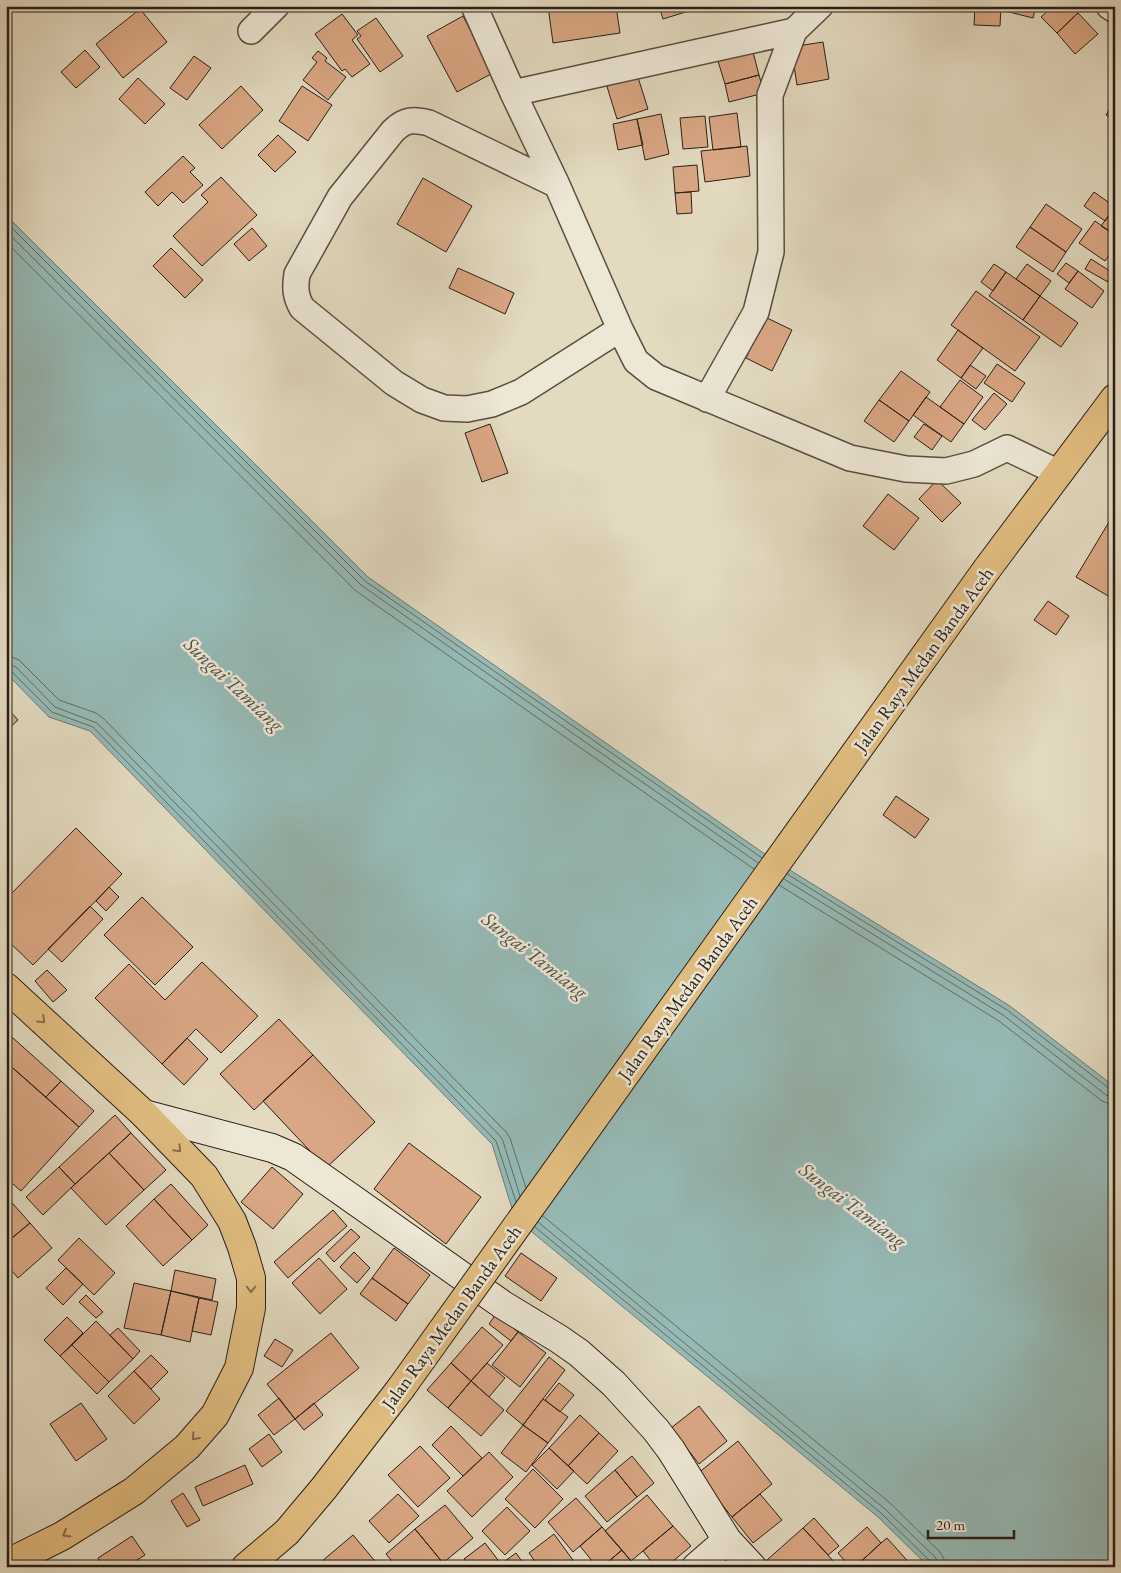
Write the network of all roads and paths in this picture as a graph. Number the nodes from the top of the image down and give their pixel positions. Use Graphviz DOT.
graph roads {
  1 [pos="276,6"];
  2 [pos="474,6"];
  3 [pos="820,6"];
  4 [pos="1109,6"];
  5 [pos="1115,10"];
  6 [pos="251,31"];
  7 [pos="794,31"];
  8 [pos="513,93"];
  9 [pos="557,185"];
  10 [pos="620,329"];
  11 [pos="1115,398"];
  12 [pos="707,399"];
  13 [pos="1059,473"];
  14 [pos="6,987"];
  15 [pos="144,1114"];
  16 [pos="727,1540"];
  17 [pos="6,1564"];
  18 [pos="246,1567"];
  19 [pos="696,1567"];
  20 [pos="752,1567"];
  1 -- 6 [label="street"];
  2 -- 8 [label="street"];
  3 -- 7 [label="street"];
  4 -- 5 [label="street"];
  7 -- 8 [label="street"];
  7 -- 12 [label="street"];
  8 -- 9 [label="street"];
  9 -- 10 [label="street"];
  9 -- 10 [label="street"];
  10 -- 12 [label="street"];
  11 -- 13 [label="highway, Jalan Raya Medan Banda Aceh"];
  12 -- 13 [label="street"];
  13 -- 18 [label="highway, Jalan Raya Medan Banda Aceh, bridge"];
  14 -- 15 [label="highway, one-way"];
  15 -- 16 [label="street"];
  15 -- 17 [label="highway, one-way"];
  16 -- 19 [label="street"];
  16 -- 20 [label="street"];
}
